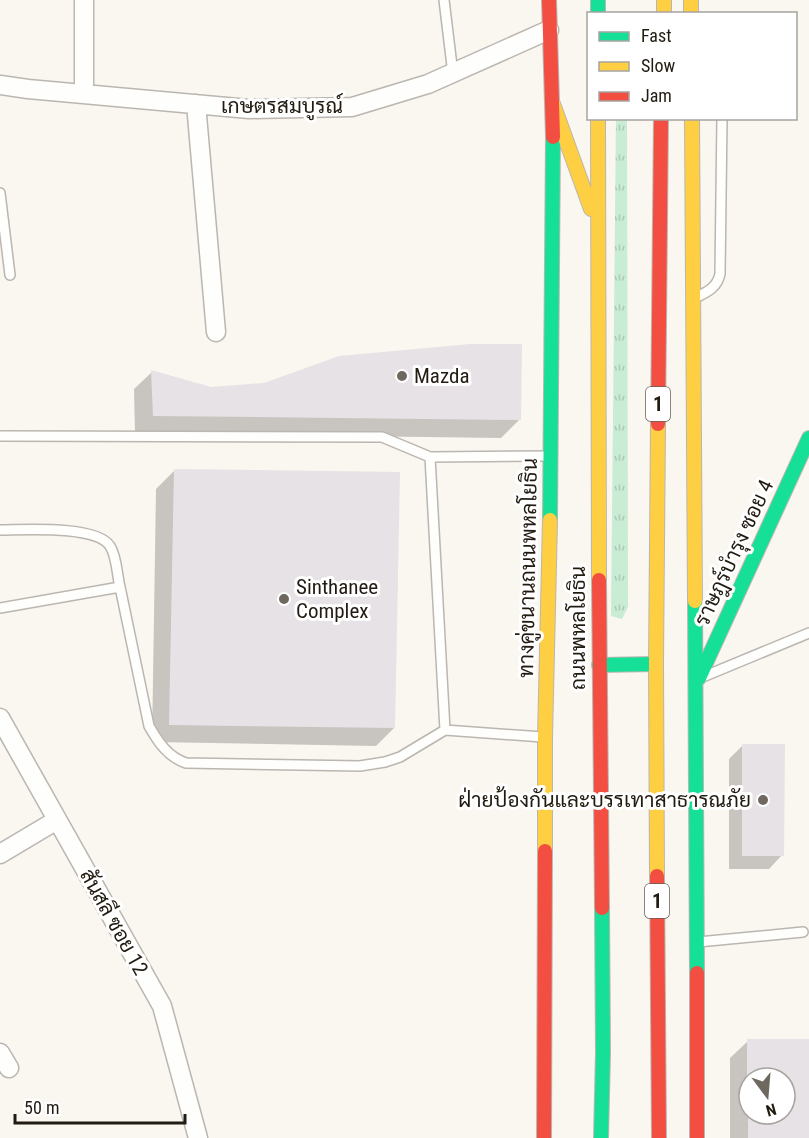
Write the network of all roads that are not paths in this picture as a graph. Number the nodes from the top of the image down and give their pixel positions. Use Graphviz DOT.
graph roads {
  1 [pos="84,0"];
  2 [pos="444,0"];
  3 [pos="549,0"];
  4 [pos="549,30"];
  5 [pos="453,74"];
  6 [pos="0,85"];
  7 [pos="84,94"];
  8 [pos="196,104"];
  9 [pos="553,104"];
  10 [pos="598,120"];
  11 [pos="661,120"];
  12 [pos="692,120"];
  13 [pos="722,120"];
  14 [pos="0,193"];
  15 [pos="598,228"];
  16 [pos="10,275"];
  17 [pos="693,299"];
  18 [pos="216,332"];
  19 [pos="0,436"];
  20 [pos="809,438"];
  21 [pos="552,456"];
  22 [pos="430,458"];
  23 [pos="0,530"];
  24 [pos="120,587"];
  25 [pos="0,608"];
  26 [pos="809,633"];
  27 [pos="656,664"];
  28 [pos="599,665"];
  29 [pos="698,681"];
  30 [pos="0,718"];
  31 [pos="446,730"];
  32 [pos="545,738"];
  33 [pos="57,820"];
  34 [pos="0,854"];
  35 [pos="803,932"];
  36 [pos="696,942"];
  37 [pos="544,1105"];
  38 [pos="528,1130"];
  39 [pos="198,1138"];
  40 [pos="544,1138"];
  41 [pos="601,1138"];
  42 [pos="659,1138"];
  43 [pos="697,1138"];
  1 -- 7 [label="street"];
  2 -- 5 [label="lane"];
  3 -- 4 [label="main road, ทางคู่ขนานถนนพหลโยธิน"];
  4 -- 5 [label="street, เกษตรสมบูรณ์"];
  4 -- 9 [label="main road, ทางคู่ขนานถนนพหลโยธิน"];
  5 -- 8 [label="street, เกษตรสมบูรณ์"];
  6 -- 7 [label="street, เกษตรสมบูรณ์"];
  7 -- 8 [label="street, เกษตรสมบูรณ์"];
  8 -- 18 [label="street"];
  9 -- 15 [label="main road"];
  9 -- 21 [label="main road, ทางคู่ขนานถนนพหลโยธิน"];
  10 -- 15 [label="main road, ถนนพหลโยธิน"];
  11 -- 27 [label="main road, 1"];
  12 -- 17 [label="main road, 1"];
  13 -- 17 [label="lane"];
  14 -- 16 [label="lane"];
  15 -- 28 [label="main road, ถนนพหลโยธิน"];
  17 -- 29 [label="main road, 1"];
  19 -- 22 [label="lane"];
  20 -- 29 [label="main road, ราษฎร์บำรุง ซอย 4"];
  21 -- 22 [label="lane"];
  21 -- 32 [label="main road, ทางคู่ขนานถนนพหลโยธิน"];
  22 -- 31 [label="lane"];
  23 -- 24 [label="lane"];
  24 -- 25 [label="lane"];
  24 -- 31 [label="lane"];
  26 -- 29 [label="lane"];
  27 -- 28 [label="main road"];
  27 -- 42 [label="main road, 1"];
  28 -- 41 [label="main road, ถนนพหลโยธิน"];
  29 -- 36 [label="main road, 1"];
  30 -- 33 [label="street, สันสลี ซอย 12"];
  31 -- 32 [label="lane"];
  32 -- 37 [label="main road, ทางคู่ขนานถนนพหลโยธิน"];
  33 -- 34 [label="street"];
  33 -- 39 [label="street, สันสลี ซอย 12"];
  35 -- 36 [label="lane"];
  36 -- 43 [label="main road, 1"];
  37 -- 38 [label="main road"];
  37 -- 40 [label="main road, ทางคู่ขนานถนนพหลโยธิน"];
}
